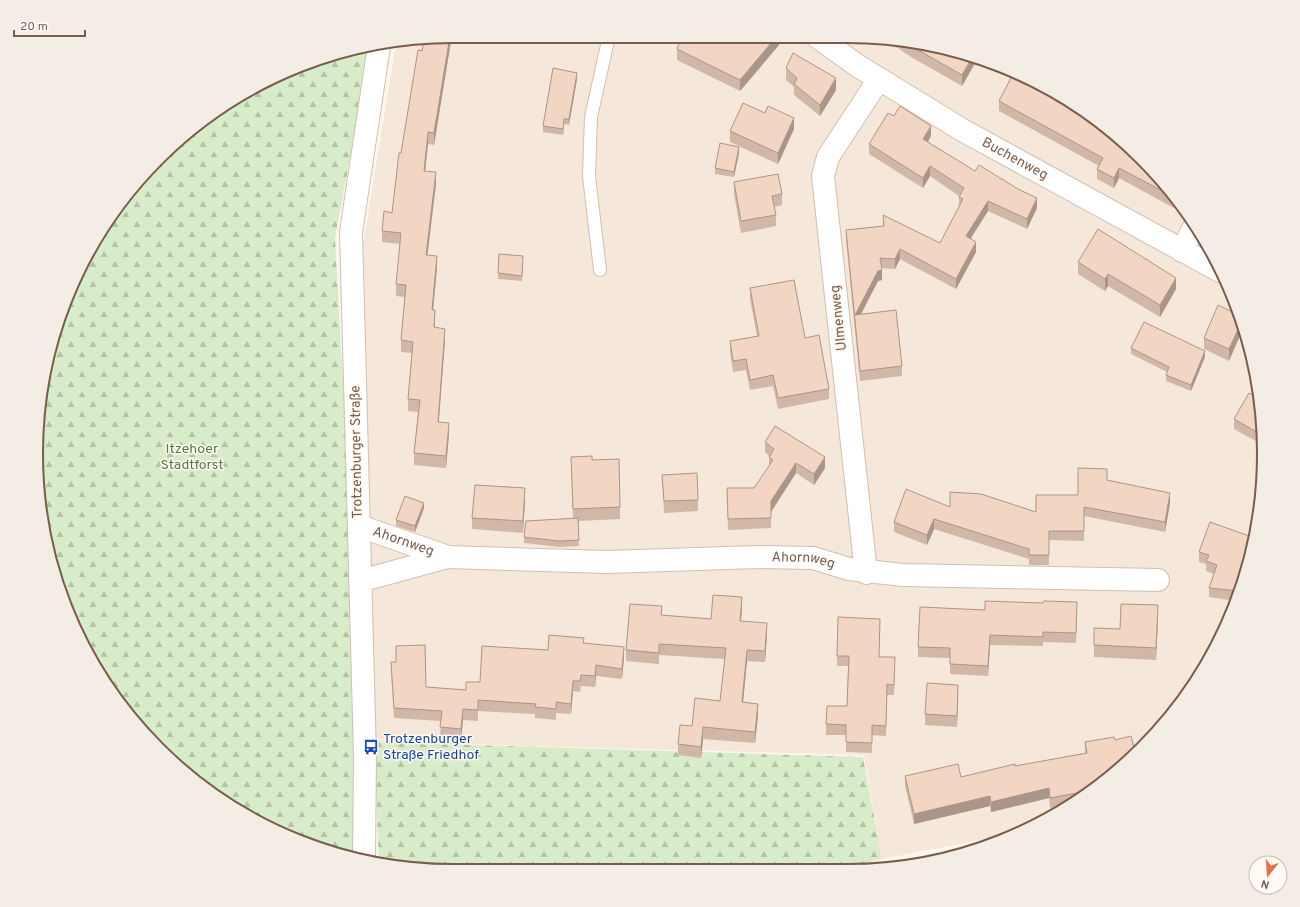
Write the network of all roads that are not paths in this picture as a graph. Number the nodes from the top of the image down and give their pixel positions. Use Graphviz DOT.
graph roads {
  1 [pos="607,43"];
  2 [pos="826,43"];
  3 [pos="378,50"];
  4 [pos="879,79"];
  5 [pos="1192,232"];
  6 [pos="1182,251"];
  7 [pos="1212,267"];
  8 [pos="600,270"];
  9 [pos="359,526"];
  10 [pos="448,557"];
  11 [pos="866,573"];
  12 [pos="1158,580"];
  13 [pos="360,581"];
  14 [pos="364,854"];
  1 -- 8 [label="lane"];
  2 -- 4 [label="street, Buchenweg"];
  3 -- 9 [label="street, Trotzenburger Straße"];
  4 -- 6 [label="street, Buchenweg"];
  4 -- 11 [label="street, Ulmenweg"];
  5 -- 6 [label="street"];
  6 -- 7 [label="street, Buchenweg"];
  9 -- 10 [label="street, Ahornweg"];
  9 -- 13 [label="street, Trotzenburger Straße"];
  10 -- 11 [label="street, Ahornweg"];
  10 -- 13 [label="street, Ahornweg"];
  11 -- 12 [label="street, Ahornweg"];
  13 -- 14 [label="street, Trotzenburger Straße"];
}
